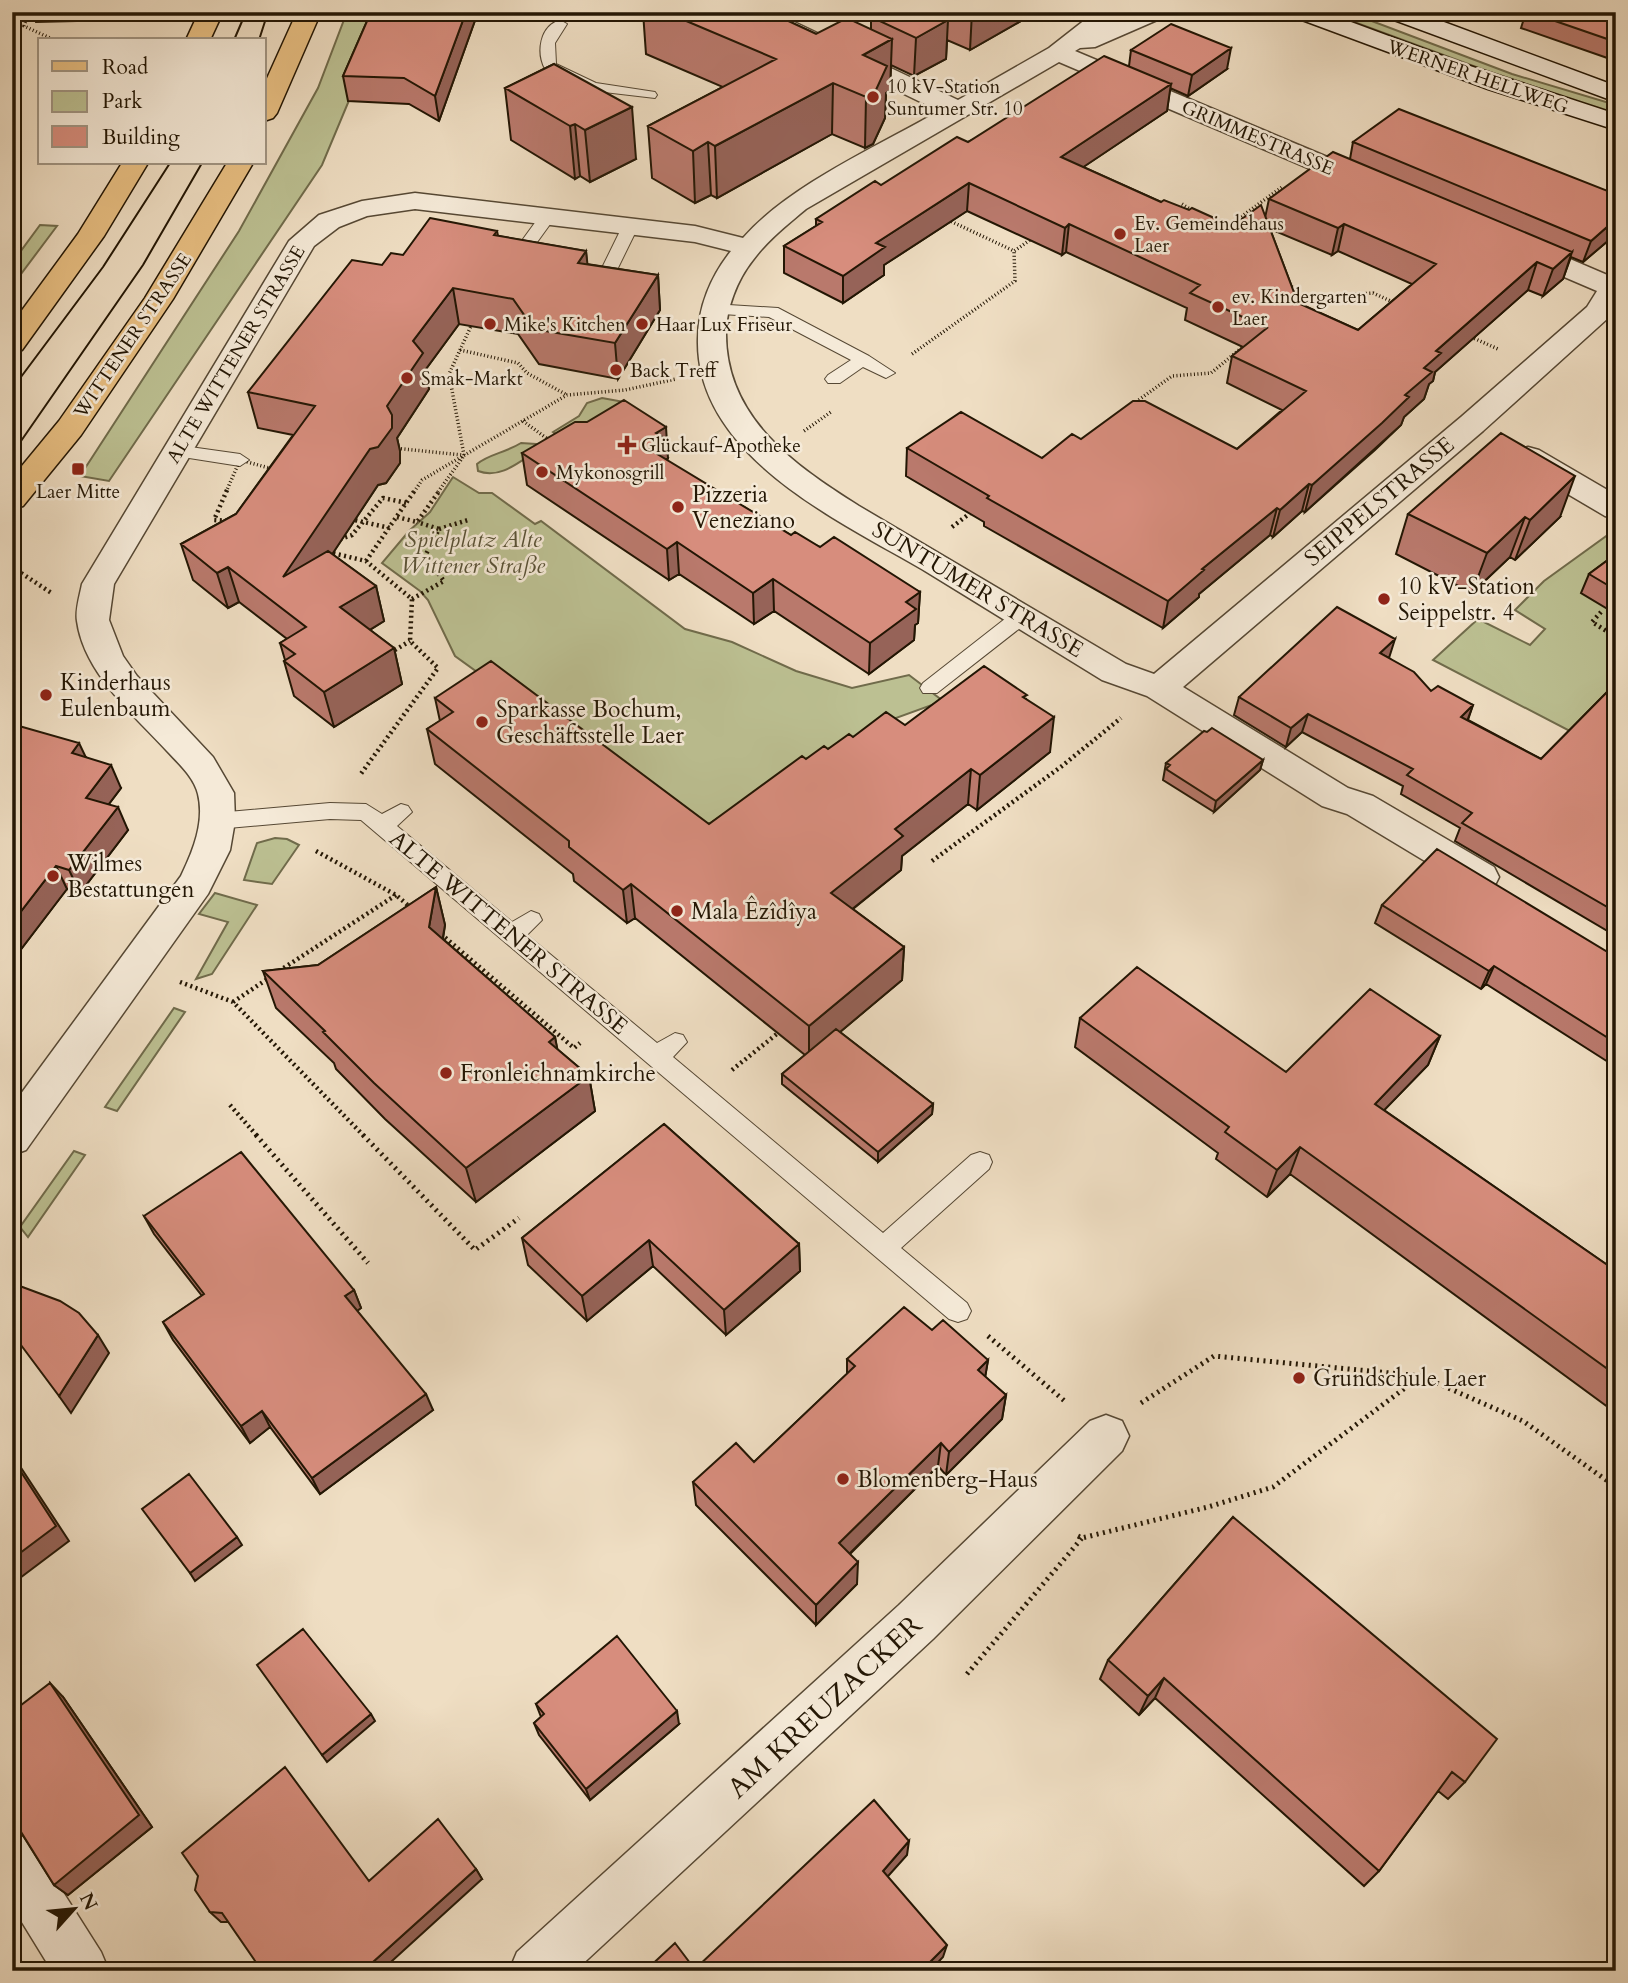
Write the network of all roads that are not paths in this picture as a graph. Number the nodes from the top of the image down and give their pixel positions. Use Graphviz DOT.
graph roads {
  1 [pos="211,12"];
  2 [pos="309,12"];
  3 [pos="1111,12"];
  4 [pos="1156,12"];
  5 [pos="1302,12"];
  6 [pos="1394,12"];
  7 [pos="762,14"];
  8 [pos="560,24"];
  9 [pos="199,38"];
  10 [pos="1058,53"];
  11 [pos="1616,94"];
  12 [pos="650,95"];
  13 [pos="266,109"];
  14 [pos="960,111"];
  15 [pos="1616,122"];
  16 [pos="134,164"];
  17 [pos="239,164"];
  18 [pos="1394,195"];
  19 [pos="548,216"];
  20 [pos="630,226"];
  21 [pos="1496,238"];
  22 [pos="747,247"];
  23 [pos="516,260"];
  24 [pos="607,274"];
  25 [pos="1614,286"];
  26 [pos="713,309"];
  27 [pos="1606,317"];
  28 [pos="12,344"];
  29 [pos="863,360"];
  30 [pos="887,373"];
  31 [pos="834,379"];
  32 [pos="1490,435"];
  33 [pos="176,451"];
  34 [pos="240,460"];
  35 [pos="1608,494"];
  36 [pos="12,499"];
  37 [pos="1022,615"];
  38 [pos="930,688"];
  39 [pos="1159,688"];
  40 [pos="217,821"];
  41 [pos="1511,895"];
  42 [pos="531,920"];
  43 [pos="512,934"];
  44 [pos="675,1042"];
  45 [pos="656,1057"];
  46 [pos="12,1138"];
  47 [pos="980,1162"];
  48 [pos="884,1248"];
  49 [pos="958,1311"];
  50 [pos="1106,1436"];
  51 [pos="12,1858"];
  52 [pos="82,1971"];
  53 [pos="536,1971"];
  1 -- 9 [label="main road"];
  2 -- 13 [label="main road"];
  3 -- 10 [label="street, SUNTUMER STRASSE"];
  4 -- 10 [label="street, SUNTUMER STRASSE"];
  5 -- 15 [label="street, WERNER HELLWEG"];
  6 -- 11 [label="street, WERNER HELLWEG"];
  7 -- 14 [label="street"];
  8 -- 12 [label="lane"];
  10 -- 14 [label="street, SUNTUMER STRASSE"];
  10 -- 18 [label="street, GRIMMESTRASSE"];
  14 -- 22 [label="street, SUNTUMER STRASSE"];
  16 -- 28 [label="main road"];
  17 -- 36 [label="main road, WITTENER STRASSE"];
  19 -- 20 [label="street, ALTE WITTENER STRASSE"];
  19 -- 23 [label="lane"];
  19 -- 33 [label="street, ALTE WITTENER STRASSE"];
  20 -- 22 [label="street, ALTE WITTENER STRASSE"];
  20 -- 24 [label="lane"];
  21 -- 25 [label="street"];
  22 -- 26 [label="street, SUNTUMER STRASSE"];
  25 -- 27 [label="street, SEIPPELSTRASSE"];
  26 -- 29 [label="lane"];
  26 -- 37 [label="street, SUNTUMER STRASSE"];
  27 -- 32 [label="street, SEIPPELSTRASSE"];
  29 -- 30 [label="lane"];
  29 -- 31 [label="lane"];
  32 -- 35 [label="street"];
  32 -- 39 [label="street, SEIPPELSTRASSE"];
  33 -- 34 [label="lane"];
  33 -- 40 [label="street, ALTE WITTENER STRASSE"];
  37 -- 38 [label="lane"];
  37 -- 39 [label="street, SUNTUMER STRASSE"];
  39 -- 41 [label="street, SUNTUMER STRASSE"];
  40 -- 43 [label="lane, ALTE WITTENER STRASSE"];
  40 -- 46 [label="street, ALTE WITTENER STRASSE"];
  42 -- 43 [label="lane"];
  43 -- 45 [label="lane, ALTE WITTENER STRASSE"];
  44 -- 45 [label="lane"];
  45 -- 48 [label="lane, ALTE WITTENER STRASSE"];
  47 -- 48 [label="lane"];
  48 -- 49 [label="lane, ALTE WITTENER STRASSE"];
  50 -- 53 [label="street, AM KREUZACKER"];
  51 -- 52 [label="street"];
}
